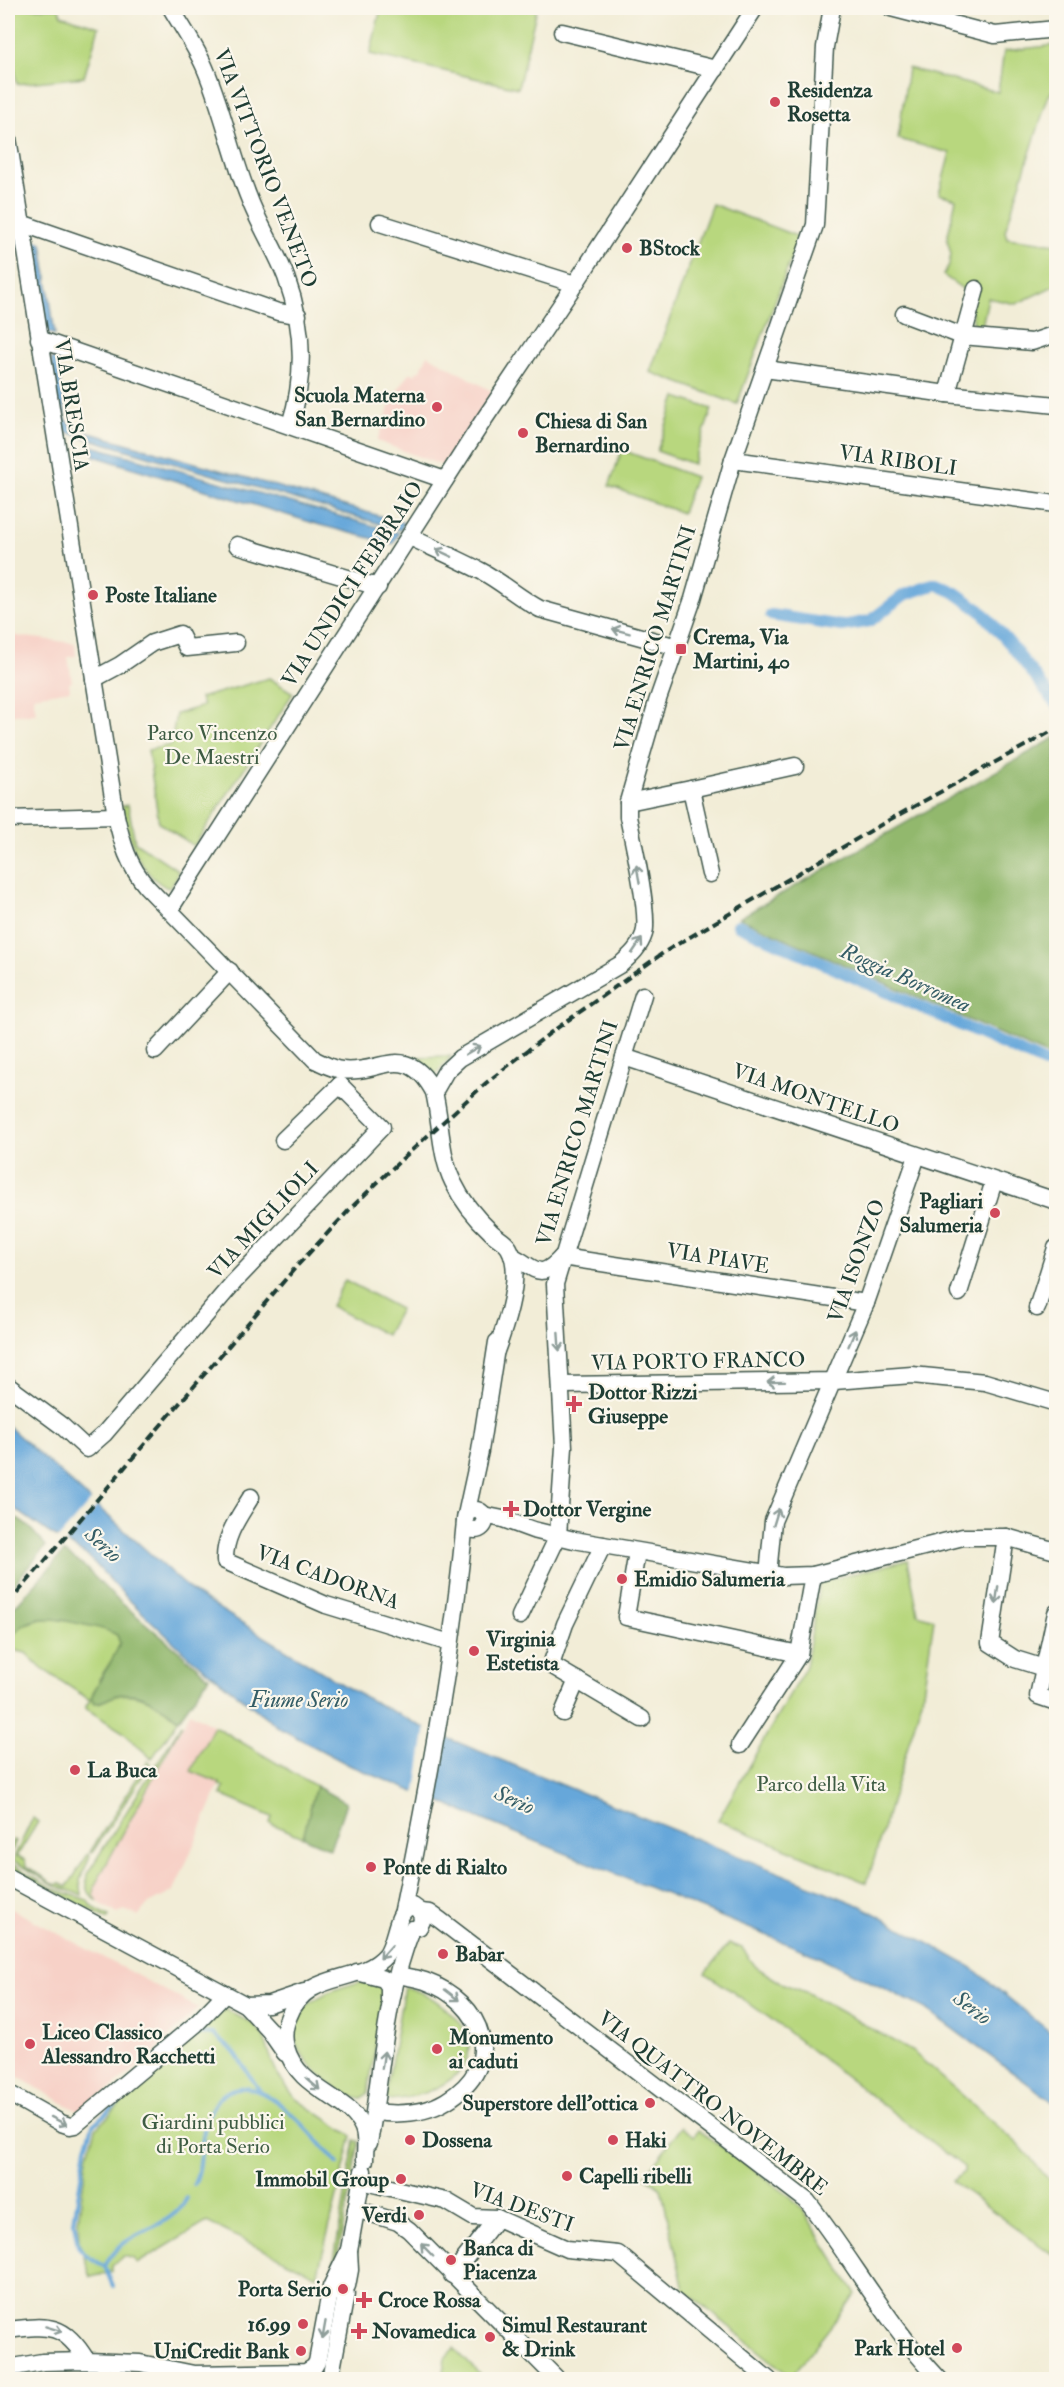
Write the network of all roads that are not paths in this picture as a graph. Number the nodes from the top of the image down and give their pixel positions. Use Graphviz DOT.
graph roads {
  1 [pos="171,8"];
  2 [pos="754,8"];
  3 [pos="832,8"];
  4 [pos="891,8"];
  5 [pos="1056,29"];
  6 [pos="562,32"];
  7 [pos="716,69"];
  8 [pos="8,138"];
  9 [pos="381,223"];
  10 [pos="21,224"];
  11 [pos="575,284"];
  12 [pos="975,289"];
  13 [pos="904,314"];
  14 [pos="298,315"];
  15 [pos="1056,334"];
  16 [pos="962,336"];
  17 [pos="39,339"];
  18 [pos="765,369"];
  19 [pos="947,394"];
  20 [pos="1056,405"];
  21 [pos="290,425"];
  22 [pos="733,460"];
  23 [pos="445,480"];
  24 [pos="1056,504"];
  25 [pos="410,537"];
  26 [pos="237,545"];
  27 [pos="378,587"];
  28 [pos="236,643"];
  29 [pos="677,647"];
  30 [pos="94,679"];
  31 [pos="795,766"];
  32 [pos="691,789"];
  33 [pos="628,802"];
  34 [pos="116,816"];
  35 [pos="8,819"];
  36 [pos="710,874"];
  37 [pos="170,909"];
  38 [pos="230,971"];
  39 [pos="643,995"];
  40 [pos="155,1051"];
  41 [pos="624,1057"];
  42 [pos="342,1078"];
  43 [pos="434,1092"];
  44 [pos="283,1140"];
  45 [pos="917,1156"];
  46 [pos="994,1181"];
  47 [pos="1056,1202"];
  48 [pos="494,1235"];
  49 [pos="1056,1248"];
  50 [pos="512,1256"];
  51 [pos="562,1257"];
  52 [pos="513,1279"];
  53 [pos="555,1284"];
  54 [pos="1050,1287"];
  55 [pos="958,1293"];
  56 [pos="866,1303"];
  57 [pos="1037,1308"];
  58 [pos="496,1351"];
  59 [pos="834,1381"];
  60 [pos="562,1385"];
  61 [pos="8,1386"];
  62 [pos="1056,1403"];
  63 [pos="252,1497"];
  64 [pos="475,1520"];
  65 [pos="558,1536"];
  66 [pos="1005,1537"];
  67 [pos="603,1545"];
  68 [pos="1056,1551"];
  69 [pos="637,1552"];
  70 [pos="768,1575"];
  71 [pos="813,1575"];
  72 [pos="1056,1613"];
  73 [pos="520,1616"];
  74 [pos="450,1644"];
  75 [pos="800,1654"];
  76 [pos="1044,1668"];
  77 [pos="577,1680"];
  78 [pos="1056,1702"];
  79 [pos="563,1713"];
  80 [pos="642,1719"];
  81 [pos="740,1745"];
  82 [pos="8,1877"];
  83 [pos="412,1918"];
  84 [pos="357,1972"];
  85 [pos="398,1975"];
  86 [pos="304,1992"];
  87 [pos="225,1994"];
  88 [pos="246,2005"];
  89 [pos="388,2019"];
  90 [pos="290,2061"];
  91 [pos="8,2092"];
  92 [pos="339,2103"];
  93 [pos="376,2106"];
  94 [pos="365,2160"];
  95 [pos="361,2181"];
  96 [pos="356,2209"];
  97 [pos="497,2218"];
  98 [pos="452,2275"];
  99 [pos="342,2287"];
  100 [pos="8,2330"];
  101 [pos="87,2361"];
  102 [pos="8,2368"];
  103 [pos="153,2369"];
  104 [pos="194,2374"];
  105 [pos="309,2376"];
  106 [pos="171,2379"];
  107 [pos="330,2379"];
  108 [pos="558,2379"];
  109 [pos="769,2379"];
  110 [pos="940,2379"];
  1 -- 14 [label="street, VIA VITTORIO VENETO"];
  2 -- 7 [label="street, VIA UNDICI FEBBRAIO"];
  3 -- 18 [label="street, VIA ENRICO MARTINI"];
  4 -- 5 [label="street"];
  6 -- 7 [label="street"];
  7 -- 11 [label="street, VIA UNDICI FEBBRAIO"];
  8 -- 10 [label="street, VIA BRESCIA"];
  9 -- 11 [label="street"];
  10 -- 14 [label="street, VIA VITTORIO VENETO"];
  10 -- 17 [label="street, VIA BRESCIA"];
  11 -- 23 [label="street, VIA UNDICI FEBBRAIO"];
  12 -- 16 [label="street"];
  13 -- 16 [label="street"];
  14 -- 21 [label="street, VIA VITTORIO VENETO"];
  15 -- 16 [label="street"];
  16 -- 19 [label="street"];
  17 -- 21 [label="street"];
  17 -- 30 [label="street, VIA BRESCIA"];
  18 -- 19 [label="street"];
  18 -- 22 [label="street, VIA ENRICO MARTINI"];
  19 -- 20 [label="street"];
  21 -- 23 [label="street"];
  22 -- 24 [label="street, VIA RIBOLI"];
  22 -- 29 [label="street, VIA ENRICO MARTINI"];
  23 -- 25 [label="street, VIA UNDICI FEBBRAIO"];
  25 -- 27 [label="street, VIA UNDICI FEBBRAIO"];
  29 -- 25 [label="street, one-way"];
  26 -- 27 [label="street"];
  27 -- 37 [label="street, VIA UNDICI FEBBRAIO"];
  28 -- 30 [label="street"];
  29 -- 33 [label="street, VIA ENRICO MARTINI"];
  30 -- 34 [label="street, VIA BRESCIA"];
  31 -- 32 [label="street"];
  32 -- 33 [label="street"];
  32 -- 36 [label="street"];
  43 -- 33 [label="street, VIA ENRICO MARTINI, one-way"];
  34 -- 35 [label="street"];
  34 -- 37 [label="street, VIA BRESCIA"];
  37 -- 38 [label="street, VIA BRESCIA"];
  38 -- 40 [label="street"];
  38 -- 42 [label="street, VIA BRESCIA"];
  39 -- 41 [label="street, VIA ENRICO MARTINI"];
  41 -- 45 [label="street, VIA MONTELLO"];
  41 -- 51 [label="street, VIA ENRICO MARTINI"];
  42 -- 43 [label="street"];
  42 -- 44 [label="street, VIA MIGLIOLI"];
  42 -- 61 [label="street, VIA MIGLIOLI"];
  43 -- 48 [label="street"];
  45 -- 46 [label="street, VIA MONTELLO"];
  45 -- 56 [label="street, VIA ISONZO"];
  46 -- 47 [label="street, VIA MONTELLO"];
  46 -- 55 [label="street"];
  48 -- 50 [label="street"];
  48 -- 58 [label="street"];
  49 -- 54 [label="street"];
  50 -- 51 [label="street"];
  50 -- 52 [label="street"];
  51 -- 53 [label="street, VIA ENRICO MARTINI"];
  51 -- 56 [label="street, VIA PIAVE"];
  52 -- 53 [label="street"];
  52 -- 58 [label="street"];
  53 -- 60 [label="street, VIA ENRICO MARTINI, one-way"];
  54 -- 57 [label="street"];
  59 -- 56 [label="street, VIA ISONZO, one-way"];
  58 -- 64 [label="street"];
  59 -- 60 [label="street, VIA PORTO FRANCO, one-way"];
  59 -- 62 [label="street"];
  70 -- 59 [label="street, VIA ISONZO, one-way"];
  60 -- 65 [label="street, VIA ENRICO MARTINI"];
  63 -- 74 [label="street, VIA CADORNA"];
  64 -- 65 [label="street"];
  64 -- 74 [label="street"];
  65 -- 67 [label="street"];
  65 -- 73 [label="street"];
  66 -- 68 [label="street"];
  66 -- 71 [label="street"];
  66 -- 76 [label="street, one-way"];
  67 -- 69 [label="street"];
  67 -- 77 [label="street"];
  69 -- 70 [label="street"];
  69 -- 75 [label="street"];
  70 -- 71 [label="street"];
  71 -- 75 [label="street"];
  72 -- 76 [label="street"];
  74 -- 83 [label="street"];
  75 -- 81 [label="street"];
  76 -- 78 [label="street"];
  77 -- 79 [label="street"];
  77 -- 80 [label="street"];
  82 -- 87 [label="street"];
  83 -- 84 [label="street, one-way"];
  83 -- 85 [label="street"];
  83 -- 110 [label="street, VIA QUATTRO NOVEMBRE"];
  84 -- 86 [label="street"];
  84 -- 89 [label="street"];
  85 -- 89 [label="street"];
  85 -- 93 [label="street, one-way"];
  86 -- 88 [label="street"];
  86 -- 90 [label="street"];
  87 -- 88 [label="street"];
  91 -- 87 [label="street, one-way"];
  88 -- 90 [label="street"];
  93 -- 89 [label="street, one-way"];
  90 -- 92 [label="street, one-way"];
  92 -- 93 [label="street"];
  92 -- 94 [label="street"];
  93 -- 94 [label="street"];
  94 -- 95 [label="street"];
  95 -- 96 [label="street"];
  95 -- 97 [label="street, VIA DESTI"];
  98 -- 96 [label="street, one-way"];
  96 -- 99 [label="street"];
  97 -- 98 [label="street"];
  97 -- 109 [label="street, VIA DESTI"];
  98 -- 108 [label="street"];
  99 -- 105 [label="street, one-way"];
  99 -- 107 [label="street"];
  100 -- 101 [label="street, one-way"];
  101 -- 102 [label="street"];
  101 -- 103 [label="street"];
  103 -- 104 [label="street"];
  104 -- 105 [label="street"];
  104 -- 106 [label="street"];
}
